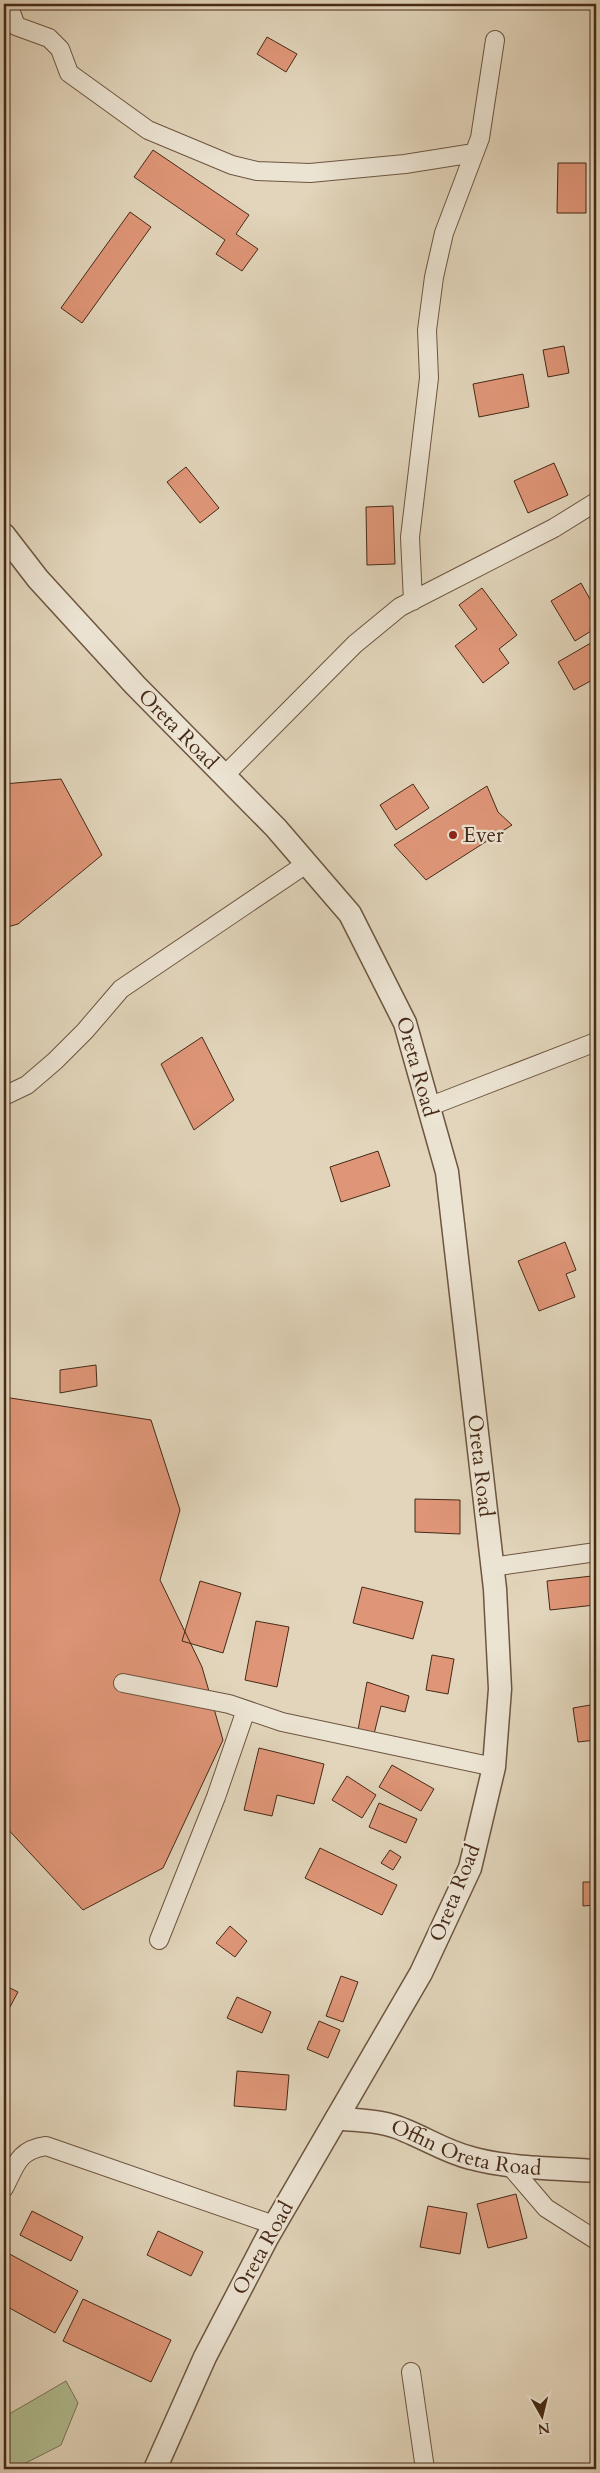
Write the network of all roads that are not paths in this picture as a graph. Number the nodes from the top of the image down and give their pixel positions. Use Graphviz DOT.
graph roads {
  1 [pos="8,4"];
  2 [pos="495,40"];
  3 [pos="474,153"];
  4 [pos="596,502"];
  5 [pos="4,535"];
  6 [pos="413,601"];
  7 [pos="224,776"];
  8 [pos="306,864"];
  9 [pos="596,1042"];
  10 [pos="4,1096"];
  11 [pos="428,1107"];
  12 [pos="596,1552"];
  13 [pos="492,1567"];
  14 [pos="123,1683"];
  15 [pos="246,1710"];
  16 [pos="494,1767"];
  17 [pos="159,1940"];
  18 [pos="336,2118"];
  19 [pos="510,2166"];
  20 [pos="596,2171"];
  21 [pos="4,2188"];
  22 [pos="274,2225"];
  23 [pos="596,2240"];
  24 [pos="411,2372"];
  25 [pos="155,2469"];
  26 [pos="425,2469"];
  1 -- 3 [label="street"];
  2 -- 3 [label="street"];
  3 -- 6 [label="street"];
  4 -- 6 [label="street"];
  5 -- 7 [label="street, Oreta Road"];
  6 -- 7 [label="street"];
  7 -- 8 [label="street, Oreta Road"];
  8 -- 10 [label="street"];
  8 -- 11 [label="street, Oreta Road"];
  9 -- 11 [label="street"];
  11 -- 13 [label="street, Oreta Road"];
  12 -- 13 [label="street"];
  13 -- 16 [label="street, Oreta Road"];
  14 -- 15 [label="street"];
  15 -- 16 [label="street"];
  15 -- 17 [label="street"];
  16 -- 18 [label="street, Oreta Road"];
  18 -- 19 [label="street, Offin Oreta Road"];
  18 -- 22 [label="street, Oreta Road"];
  19 -- 20 [label="street, Offin Oreta Road"];
  19 -- 23 [label="street"];
  21 -- 22 [label="street"];
  22 -- 25 [label="street, Oreta Road"];
  24 -- 26 [label="street"];
}
